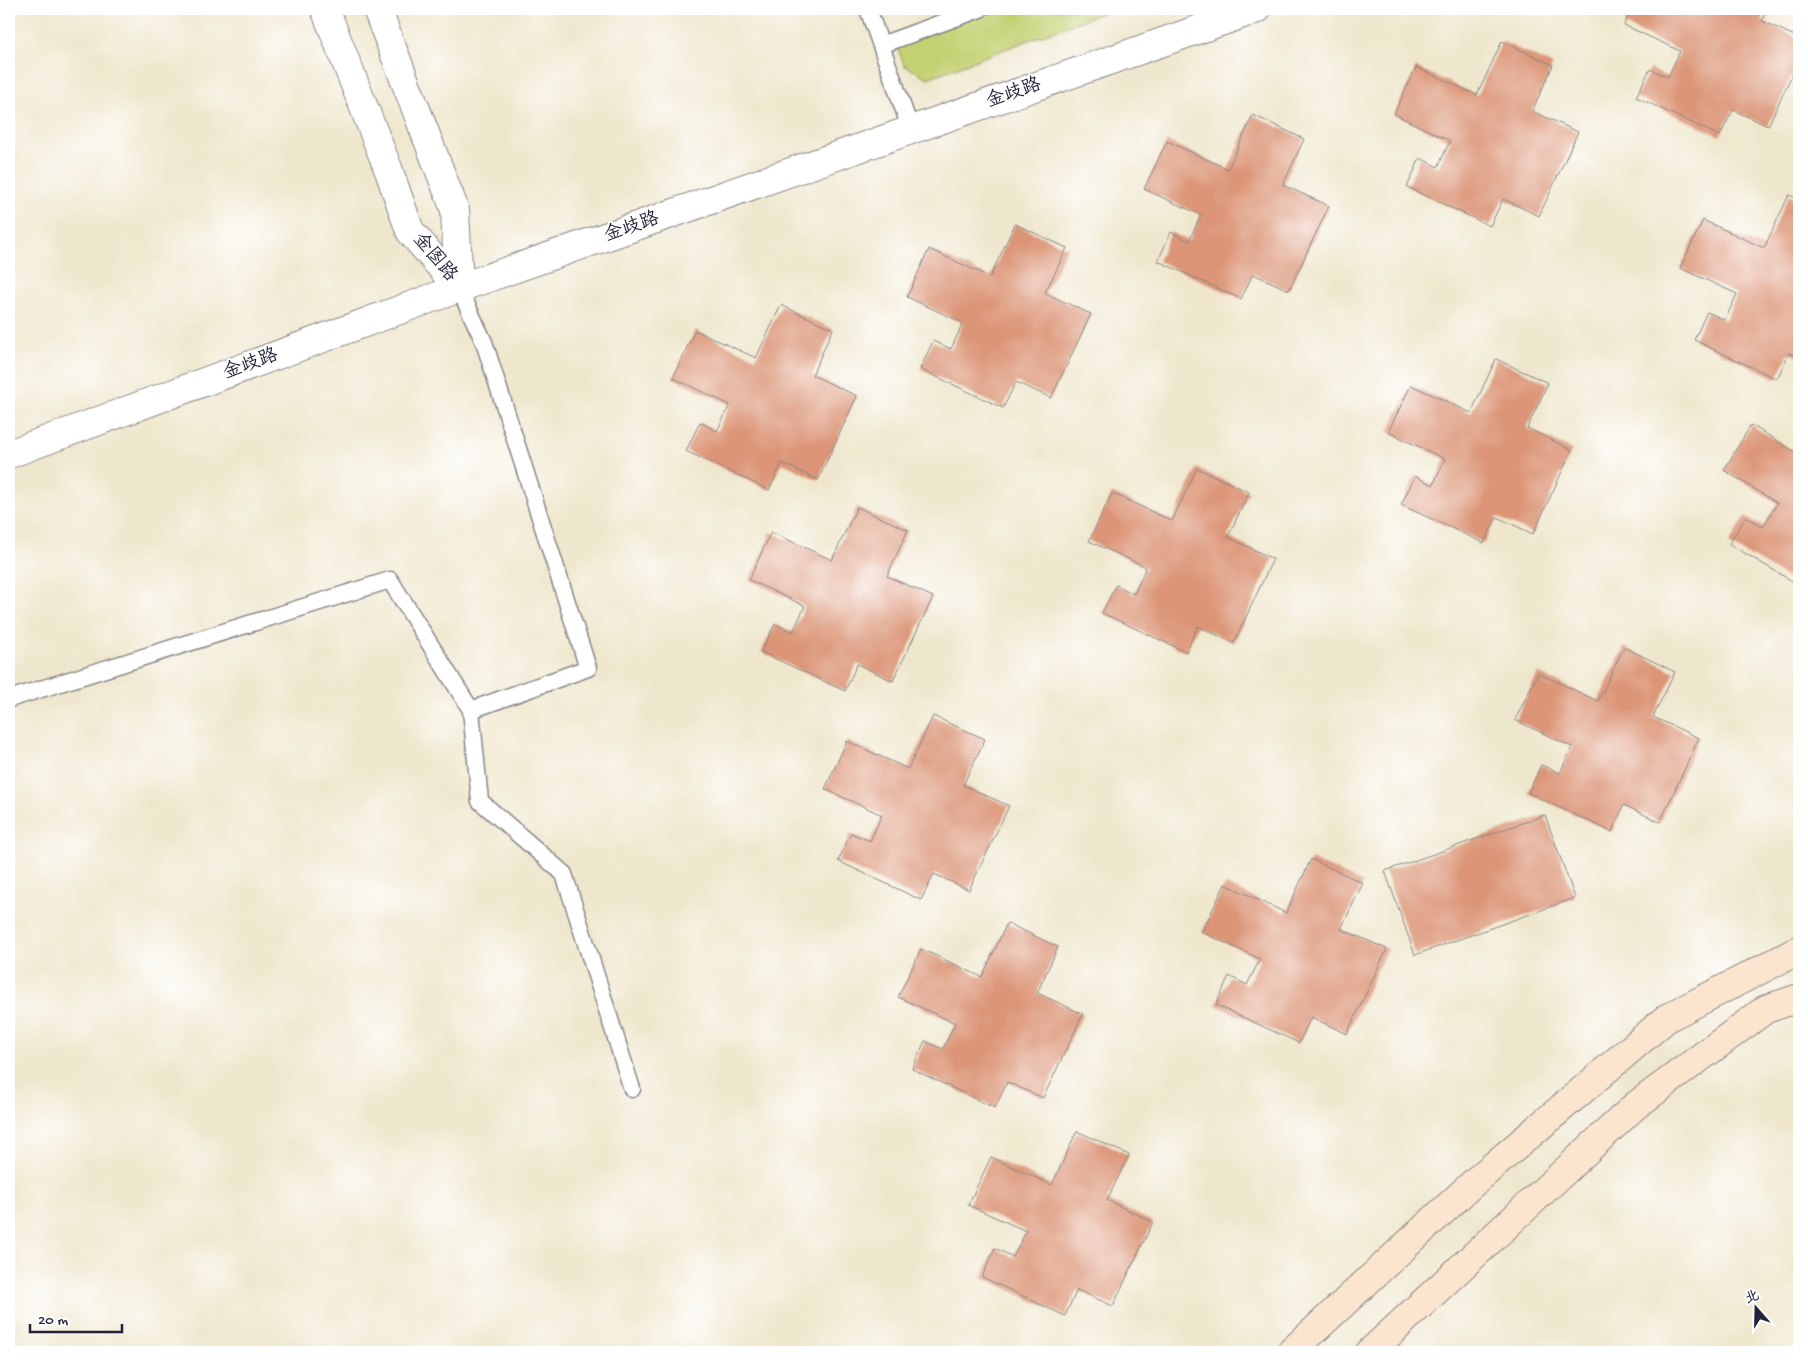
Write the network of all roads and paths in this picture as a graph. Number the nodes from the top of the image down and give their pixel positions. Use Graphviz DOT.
graph roads {
  1 [pos="325,9"];
  2 [pos="378,9"];
  3 [pos="868,9"];
  4 [pos="980,9"];
  5 [pos="1258,9"];
  6 [pos="881,45"];
  7 [pos="911,130"];
  8 [pos="459,288"];
  9 [pos="9,454"];
  10 [pos="9,699"];
  11 [pos="471,710"];
  12 [pos="1799,950"];
  13 [pos="1799,998"];
  14 [pos="632,1089"];
  15 [pos="1291,1352"];
  16 [pos="1370,1352"];
  1 -- 8 [label="street, 金图路"];
  2 -- 8 [label="street, 金图路"];
  3 -- 6 [label="lane"];
  4 -- 6 [label="lane"];
  5 -- 7 [label="street, 金歧路"];
  6 -- 7 [label="lane"];
  7 -- 8 [label="street, 金歧路"];
  8 -- 9 [label="street, 金歧路"];
  8 -- 11 [label="lane"];
  10 -- 11 [label="lane"];
  11 -- 14 [label="lane"];
  12 -- 15 [label="street"];
  13 -- 16 [label="street"];
}
